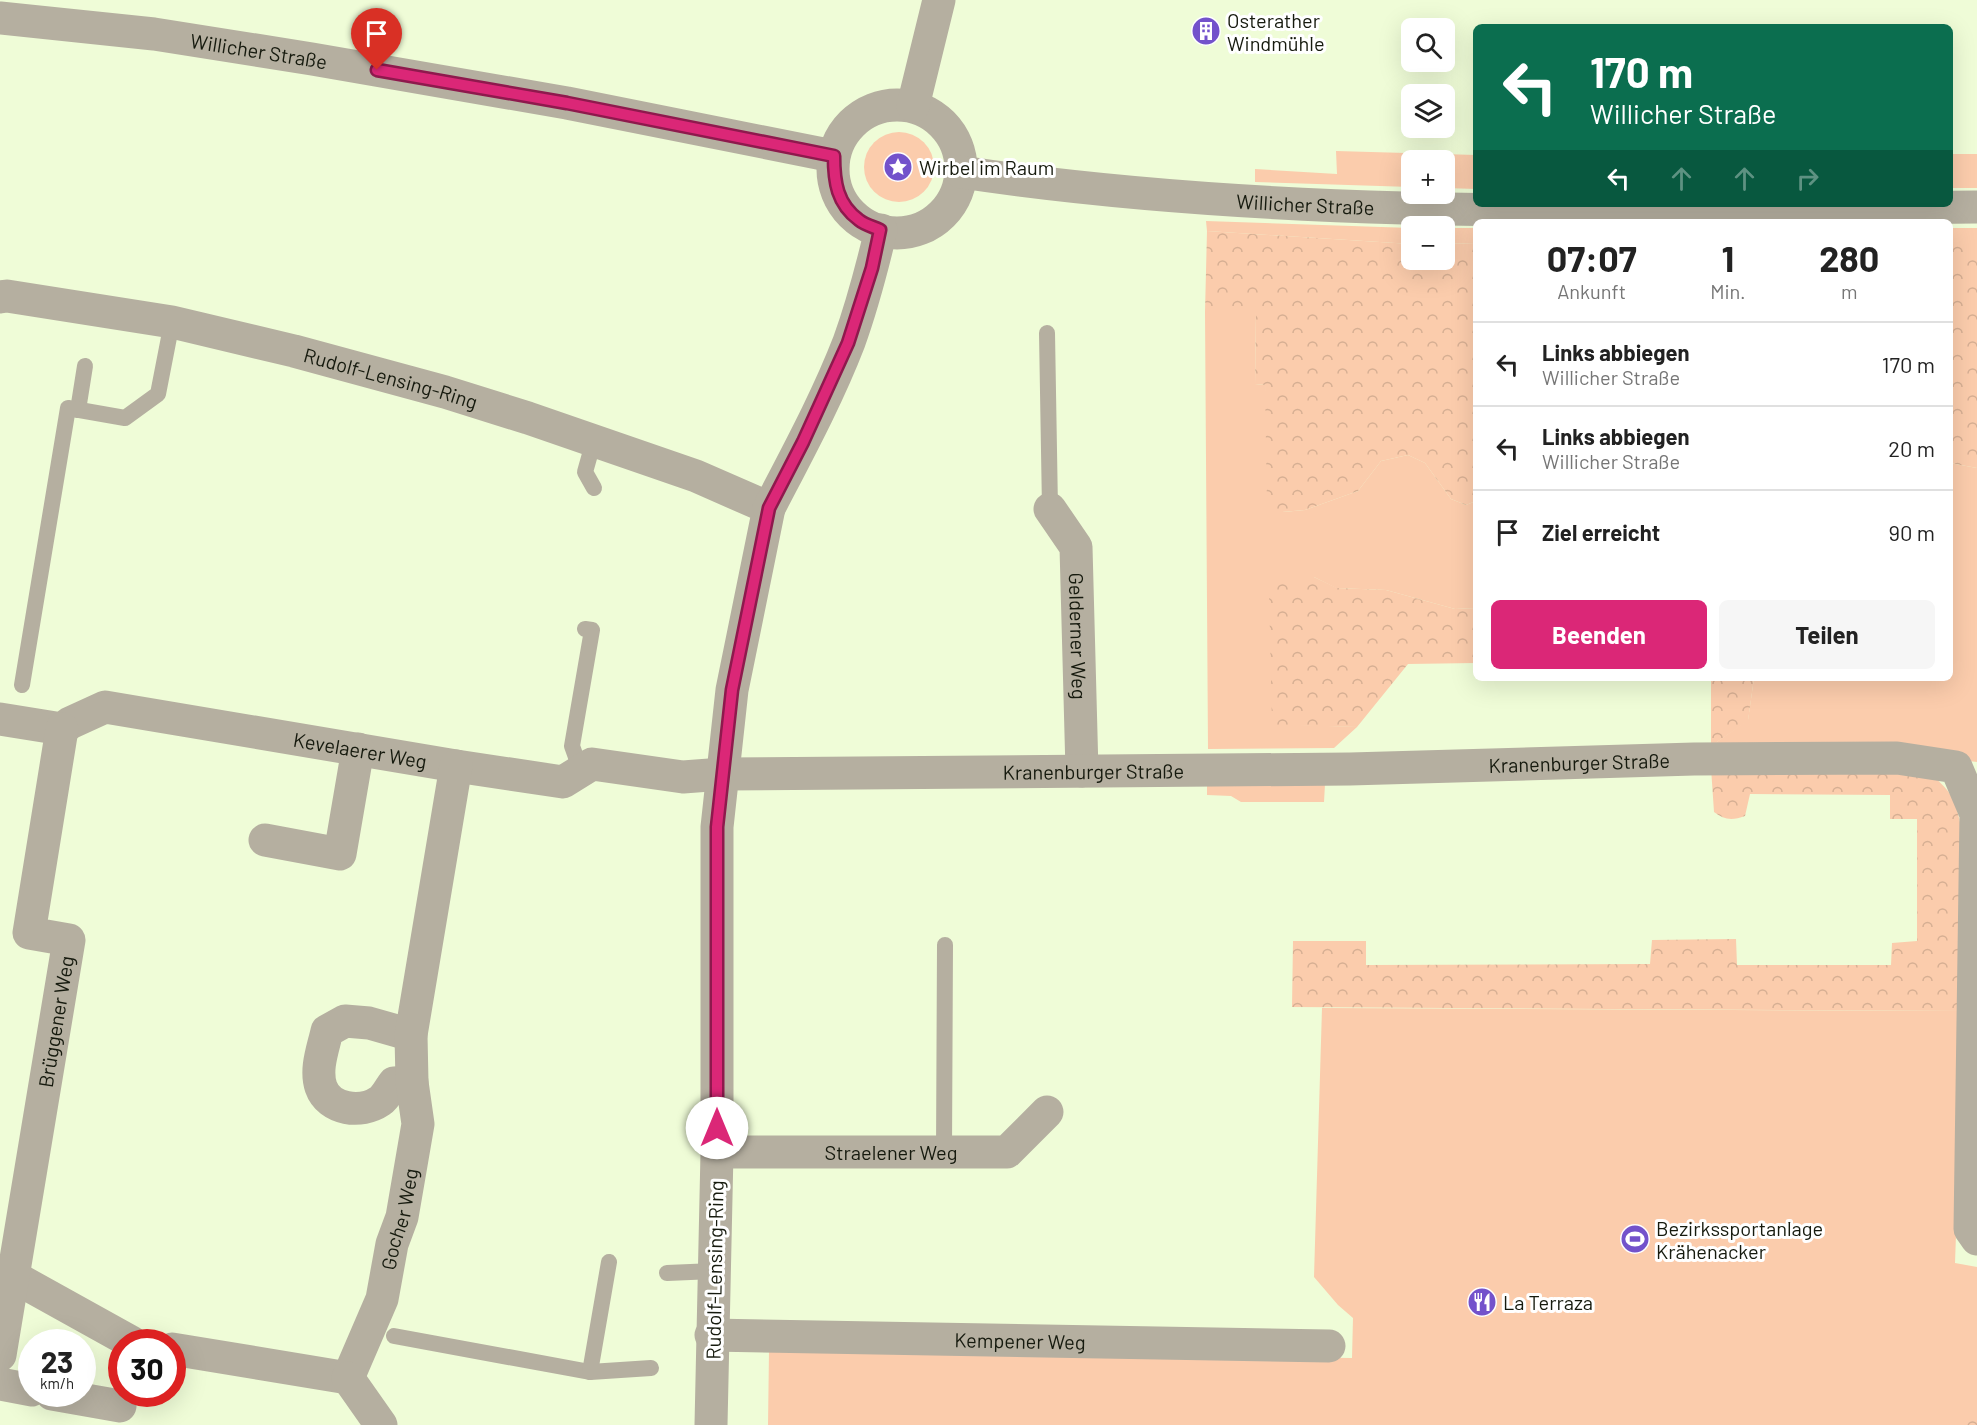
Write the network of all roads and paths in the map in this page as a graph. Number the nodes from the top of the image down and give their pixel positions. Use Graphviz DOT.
graph roads {
  1 [pos="939,0"];
  2 [pos="0,18"];
  3 [pos="913,106"];
  4 [pos="834,156"];
  5 [pos="961,172"];
  6 [pos="1977,207"];
  7 [pos="880,230"];
  8 [pos="0,297"];
  9 [pos="172,322"];
  10 [pos="1047,333"];
  11 [pos="85,366"];
  12 [pos="78,410"];
  13 [pos="594,440"];
  14 [pos="594,488"];
  15 [pos="769,508"];
  16 [pos="1050,509"];
  17 [pos="585,629"];
  18 [pos="22,685"];
  19 [pos="0,719"];
  20 [pos="62,729"];
  21 [pos="358,749"];
  22 [pos="456,766"];
  23 [pos="581,771"];
  24 [pos="1082,771"];
  25 [pos="723,774"];
  26 [pos="265,840"];
  27 [pos="945,945"];
  28 [pos="411,1035"];
  29 [pos="412,1082"];
  30 [pos="1047,1112"];
  31 [pos="717,1152"];
  32 [pos="944,1152"];
  33 [pos="1977,1239"];
  34 [pos="609,1262"];
  35 [pos="714,1271"];
  36 [pos="667,1273"];
  37 [pos="7,1276"];
  38 [pos="108,1330"];
  39 [pos="711,1335"];
  40 [pos="1329,1346"];
  41 [pos="186,1349"];
  42 [pos="371,1353"];
  43 [pos="0,1355"];
  44 [pos="651,1368"];
  45 [pos="590,1372"];
  46 [pos="0,1384"];
  47 [pos="18,1387"];
  48 [pos="96,1403"];
  49 [pos="120,1408"];
  50 [pos="381,1425"];
  51 [pos="711,1425"];
  1 -- 3 [label="street"];
  2 -- 4 [label="street, Willicher Straße"];
  3 -- 4 [label="street"];
  3 -- 5 [label="street"];
  4 -- 7 [label="street"];
  5 -- 6 [label="street, Willicher Straße"];
  5 -- 7 [label="street"];
  7 -- 15 [label="street, Rudolf-Lensing-Ring"];
  8 -- 9 [label="street, Rudolf-Lensing-Ring"];
  9 -- 12 [label="lane"];
  9 -- 13 [label="street, Rudolf-Lensing-Ring"];
  10 -- 16 [label="lane"];
  11 -- 12 [label="lane"];
  12 -- 18 [label="lane"];
  13 -- 14 [label="lane"];
  13 -- 15 [label="street, Rudolf-Lensing-Ring"];
  15 -- 25 [label="street, Rudolf-Lensing-Ring"];
  16 -- 24 [label="street, Gelderner Weg"];
  17 -- 23 [label="lane"];
  19 -- 20 [label="street"];
  20 -- 21 [label="street, Kevelaerer Weg"];
  20 -- 37 [label="street, Brüggener Weg"];
  21 -- 22 [label="street, Kevelaerer Weg"];
  21 -- 26 [label="street"];
  22 -- 23 [label="street, Kevelaerer Weg"];
  22 -- 28 [label="street, Gocher Weg"];
  23 -- 25 [label="street, Kevelaerer Weg"];
  24 -- 25 [label="street, Kranenburger Straße"];
  24 -- 33 [label="street, Kranenburger Straße"];
  25 -- 31 [label="street, Rudolf-Lensing-Ring"];
  27 -- 32 [label="lane"];
  28 -- 29 [label="street, Gocher Weg"];
  28 -- 29 [label="street"];
  29 -- 42 [label="street, Gocher Weg"];
  30 -- 32 [label="street, Straelener Weg"];
  31 -- 32 [label="street, Straelener Weg"];
  31 -- 35 [label="street, Rudolf-Lensing-Ring"];
  34 -- 45 [label="lane"];
  35 -- 36 [label="lane"];
  35 -- 39 [label="street, Rudolf-Lensing-Ring"];
  37 -- 38 [label="street"];
  37 -- 43 [label="street"];
  39 -- 40 [label="street, Kempener Weg"];
  39 -- 51 [label="street, Rudolf-Lensing-Ring"];
  41 -- 42 [label="street"];
  42 -- 45 [label="lane"];
  42 -- 50 [label="street"];
  44 -- 45 [label="lane"];
  46 -- 47 [label="street"];
  48 -- 49 [label="street"];
}
